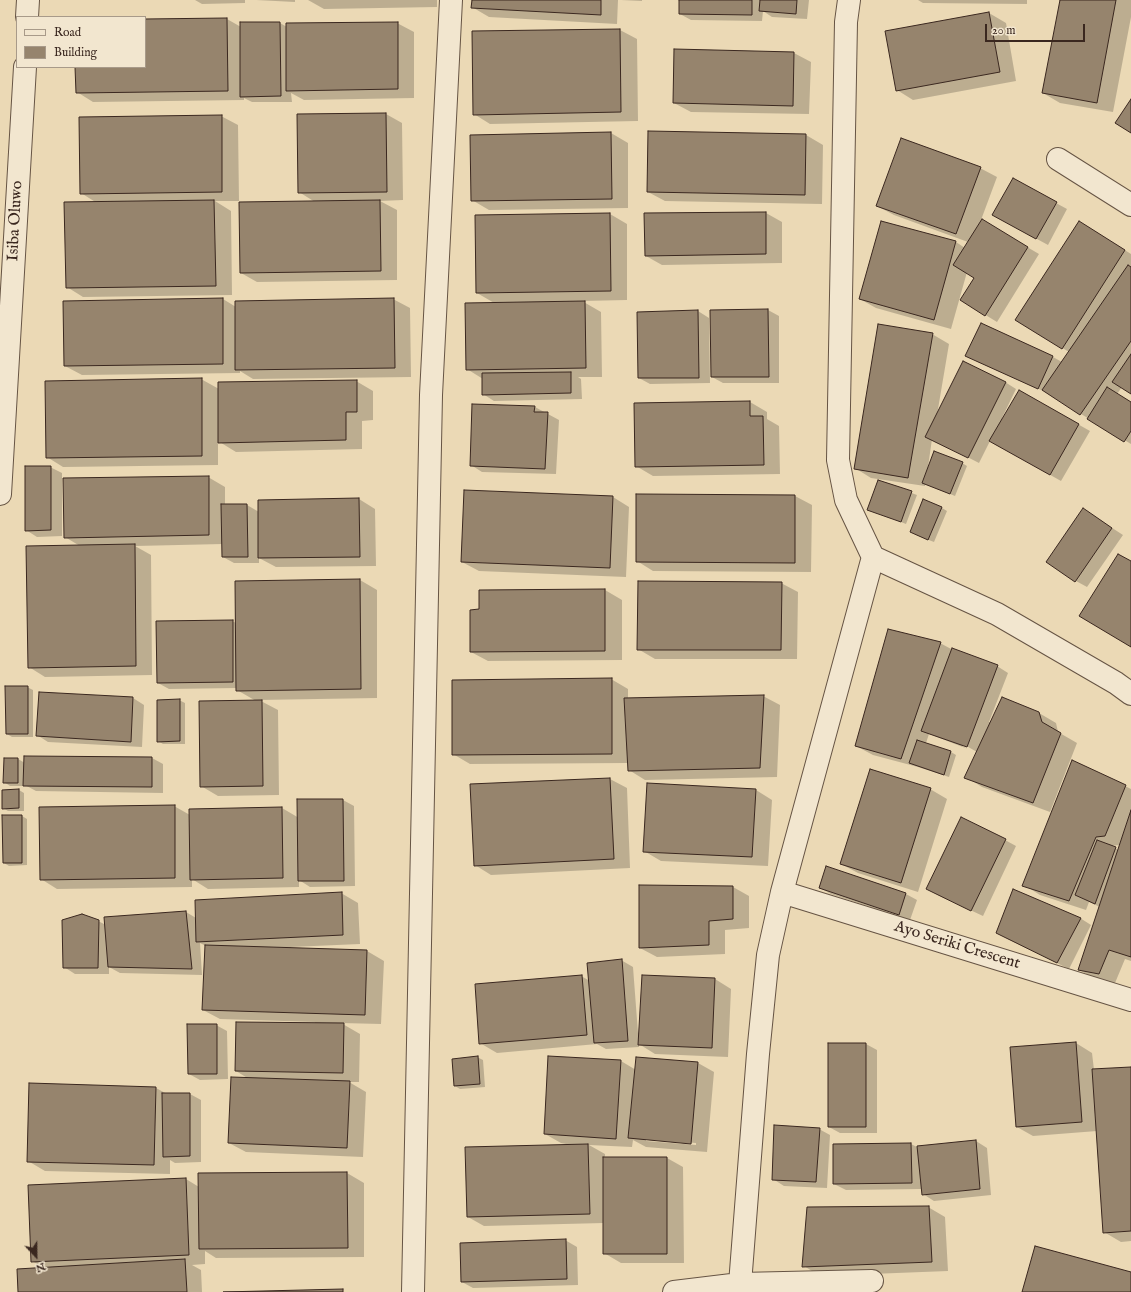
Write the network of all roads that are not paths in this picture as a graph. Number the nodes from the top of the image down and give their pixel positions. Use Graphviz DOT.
graph roads {
  1 [pos="28,0"];
  2 [pos="451,0"];
  3 [pos="849,0"];
  4 [pos="27,16"];
  5 [pos="25,68"];
  6 [pos="1058,159"];
  7 [pos="1131,205"];
  8 [pos="4,352"];
  9 [pos="0,494"];
  10 [pos="873,557"];
  11 [pos="1131,694"];
  12 [pos="782,892"];
  13 [pos="1131,1000"];
  14 [pos="872,1281"];
  15 [pos="740,1284"];
  16 [pos="413,1292"];
  17 [pos="674,1292"];
  1 -- 4 [label="street"];
  2 -- 16 [label="street"];
  3 -- 10 [label="street"];
  5 -- 8 [label="street, Isiba Oluwo"];
  6 -- 7 [label="street"];
  8 -- 9 [label="street, Isiba Oluwo"];
  10 -- 11 [label="street"];
  10 -- 12 [label="street"];
  12 -- 13 [label="street, Ayo Seriki Crescent"];
  12 -- 15 [label="street"];
  14 -- 15 [label="street"];
  15 -- 17 [label="street"];
}
